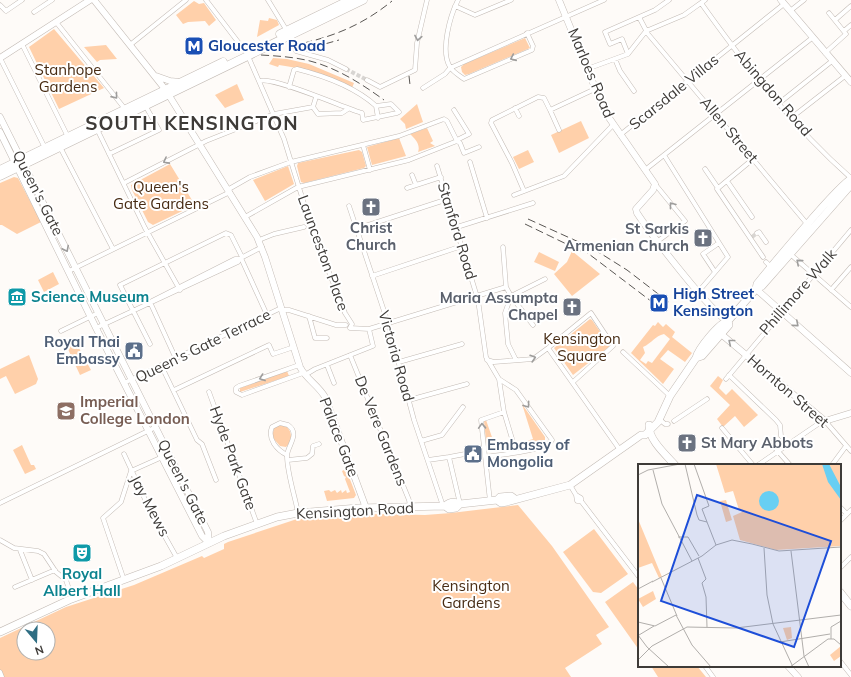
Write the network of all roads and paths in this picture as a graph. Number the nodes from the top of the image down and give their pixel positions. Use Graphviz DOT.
graph roads {
  1 [pos="22,0"];
  2 [pos="52,0"];
  3 [pos="90,0"];
  4 [pos="94,0"];
  5 [pos="186,0"];
  6 [pos="206,0"];
  7 [pos="268,0"];
  8 [pos="350,0"];
  9 [pos="363,0"];
  10 [pos="427,0"];
  11 [pos="458,0"];
  12 [pos="511,0"];
  13 [pos="559,0"];
  14 [pos="604,0"];
  15 [pos="669,0"];
  16 [pos="804,0"];
  17 [pos="703,2"];
  18 [pos="783,2"];
  19 [pos="337,3"];
  20 [pos="0,5"];
  21 [pos="455,6"];
  22 [pos="851,6"];
  23 [pos="790,11"];
  24 [pos="34,12"];
  25 [pos="829,13"];
  26 [pos="566,17"];
  27 [pos="639,17"];
  28 [pos="835,20"];
  29 [pos="56,22"];
  30 [pos="851,25"];
  31 [pos="646,31"];
  32 [pos="844,31"];
  33 [pos="527,33"];
  34 [pos="288,34"];
  35 [pos="812,38"];
  36 [pos="22,44"];
  37 [pos="130,44"];
  38 [pos="732,46"];
  39 [pos="247,53"];
  40 [pos="824,53"];
  41 [pos="628,54"];
  42 [pos="0,58"];
  43 [pos="615,59"];
  44 [pos="832,61"];
  45 [pos="450,68"];
  46 [pos="346,69"];
  47 [pos="587,69"];
  48 [pos="155,75"];
  49 [pos="845,76"];
  50 [pos="367,80"];
  51 [pos="759,80"];
  52 [pos="260,81"];
  53 [pos="687,81"];
  54 [pos="851,81"];
  55 [pos="181,82"];
  56 [pos="289,87"];
  57 [pos="423,88"];
  58 [pos="595,89"];
  59 [pos="634,91"];
  60 [pos="167,92"];
  61 [pos="316,97"];
  62 [pos="778,104"];
  63 [pos="146,106"];
  64 [pos="376,106"];
  65 [pos="313,107"];
  66 [pos="515,108"];
  67 [pos="125,109"];
  68 [pos="348,109"];
  69 [pos="454,110"];
  70 [pos="550,110"];
  71 [pos="274,114"];
  72 [pos="716,114"];
  73 [pos="519,116"];
  74 [pos="0,117"];
  75 [pos="378,118"];
  76 [pos="791,118"];
  77 [pos="613,125"];
  78 [pos="97,129"];
  79 [pos="559,130"];
  80 [pos="0,132"];
  81 [pos="620,135"];
  82 [pos="68,137"];
  83 [pos="457,140"];
  84 [pos="200,143"];
  85 [pos="363,145"];
  86 [pos="60,147"];
  87 [pos="45,148"];
  88 [pos="479,148"];
  89 [pos="109,154"];
  90 [pos="664,155"];
  91 [pos="753,159"];
  92 [pos="291,162"];
  93 [pos="470,162"];
  94 [pos="19,163"];
  95 [pos="437,166"];
  96 [pos="705,169"];
  97 [pos="0,170"];
  98 [pos="370,170"];
  99 [pos="645,170"];
  100 [pos="412,175"];
  101 [pos="0,176"];
  102 [pos="441,177"];
  103 [pos="851,178"];
  104 [pos="728,181"];
  105 [pos="124,183"];
  106 [pos="655,184"];
  107 [pos="416,185"];
  108 [pos="851,185"];
  109 [pos="298,187"];
  110 [pos="407,188"];
  111 [pos="718,188"];
  112 [pos="230,190"];
  113 [pos="524,191"];
  114 [pos="514,195"];
  115 [pos="448,199"];
  116 [pos="533,204"];
  117 [pos="349,206"];
  118 [pos="245,217"];
  119 [pos="752,217"];
  120 [pos="487,218"];
  121 [pos="304,227"];
  122 [pos="456,227"];
  123 [pos="810,227"];
  124 [pos="756,228"];
  125 [pos="356,229"];
  126 [pos="851,230"];
  127 [pos="149,233"];
  128 [pos="259,240"];
  129 [pos="658,240"];
  130 [pos="766,242"];
  131 [pos="719,243"];
  132 [pos="462,246"];
  133 [pos="262,247"];
  134 [pos="503,247"];
  135 [pos="113,249"];
  136 [pos="788,252"];
  137 [pos="763,257"];
  138 [pos="241,258"];
  139 [pos="165,262"];
  140 [pos="851,267"];
  141 [pos="76,268"];
  142 [pos="69,271"];
  143 [pos="715,272"];
  144 [pos="813,274"];
  145 [pos="372,276"];
  146 [pos="117,280"];
  147 [pos="545,280"];
  148 [pos="120,285"];
  149 [pos="506,287"];
  150 [pos="179,288"];
  151 [pos="756,289"];
  152 [pos="831,290"];
  153 [pos="698,291"];
  154 [pos="477,296"];
  155 [pos="511,296"];
  156 [pos="150,302"];
  157 [pos="851,307"];
  158 [pos="282,309"];
  159 [pos="133,310"];
  160 [pos="781,311"];
  161 [pos="98,313"];
  162 [pos="266,315"];
  163 [pos="309,316"];
  164 [pos="91,317"];
  165 [pos="728,321"];
  166 [pos="388,323"];
  167 [pos="104,325"];
  168 [pos="533,325"];
  169 [pos="348,326"];
  170 [pos="96,328"];
  171 [pos="369,329"];
  172 [pos="62,331"];
  173 [pos="721,334"];
  174 [pos="327,338"];
  175 [pos="150,344"];
  176 [pos="462,344"];
  177 [pos="294,347"];
  178 [pos="548,348"];
  179 [pos="623,352"];
  180 [pos="747,354"];
  181 [pos="350,355"];
  182 [pos="696,358"];
  183 [pos="176,359"];
  184 [pos="487,360"];
  185 [pos="516,360"];
  186 [pos="398,362"];
  187 [pos="161,365"];
  188 [pos="299,365"];
  189 [pos="326,365"];
  190 [pos="851,373"];
  191 [pos="304,374"];
  192 [pos="729,374"];
  193 [pos="500,379"];
  194 [pos="726,379"];
  195 [pos="128,382"];
  196 [pos="572,382"];
  197 [pos="334,383"];
  198 [pos="467,384"];
  199 [pos="174,390"];
  200 [pos="209,392"];
  201 [pos="670,396"];
  202 [pos="707,399"];
  203 [pos="409,400"];
  204 [pos="463,407"];
  205 [pos="504,412"];
  206 [pos="851,413"];
  207 [pos="658,418"];
  208 [pos="824,420"];
  209 [pos="674,421"];
  210 [pos="668,424"];
  211 [pos="156,427"];
  212 [pos="722,428"];
  213 [pos="149,431"];
  214 [pos="645,431"];
  215 [pos="768,440"];
  216 [pos="421,441"];
  217 [pos="319,444"];
  218 [pos="788,444"];
  219 [pos="846,446"];
  220 [pos="620,450"];
  221 [pos="778,451"];
  222 [pos="851,451"];
  223 [pos="516,452"];
  224 [pos="124,454"];
  225 [pos="169,454"];
  226 [pos="465,454"];
  227 [pos="287,455"];
  228 [pos="162,457"];
  229 [pos="449,457"];
  230 [pos="485,457"];
  231 [pos="288,460"];
  232 [pos="428,460"];
  233 [pos="674,464"];
  234 [pos="752,464"];
  235 [pos="759,464"];
  236 [pos="789,464"];
  237 [pos="833,464"];
  238 [pos="131,471"];
  239 [pos="216,480"];
  240 [pos="570,485"];
  241 [pos="494,501"];
  242 [pos="0,503"];
  243 [pos="460,504"];
  244 [pos="444,506"];
  245 [pos="366,508"];
  246 [pos="410,508"];
  247 [pos="841,508"];
  248 [pos="851,510"];
  249 [pos="298,513"];
  250 [pos="847,514"];
  251 [pos="841,520"];
  252 [pos="257,524"];
  253 [pos="0,540"];
  254 [pos="209,543"];
  255 [pos="20,550"];
  256 [pos="851,557"];
  257 [pos="177,558"];
  258 [pos="841,567"];
  259 [pos="55,570"];
  260 [pos="638,576"];
  261 [pos="32,580"];
  262 [pos="124,580"];
  263 [pos="15,587"];
  264 [pos="841,593"];
  265 [pos="72,598"];
  266 [pos="851,606"];
  267 [pos="0,632"];
  268 [pos="841,662"];
  269 [pos="706,667"];
  270 [pos="789,667"];
  271 [pos="0,672"];
  272 [pos="851,675"];
  273 [pos="713,676"];
  274 [pos="2,677"];
  275 [pos="798,677"];
  1 -- 20 [label="street"];
  2 -- 24 [label="street"];
  3 -- 29 [label="street"];
  4 -- 37 [label="street"];
  5 -- 37 [label="street"];
  6 -- 39 [label="street, Launceston Place"];
  7 -- 34 [label="street"];
  8 -- 19 [label="highway"];
  9 -- 34 [label="highway"];
  10 -- 50 [label="street, one-way"];
  11 -- 21 [label="street"];
  12 -- 21 [label="street"];
  13 -- 26 [label="street, Marloes Road"];
  14 -- 26 [label="street"];
  15 -- 27 [label="street"];
  16 -- 23 [label="street"];
  17 -- 31 [label="street"];
  17 -- 38 [label="street, Abingdon Road"];
  18 -- 23 [label="street"];
  18 -- 38 [label="street, Scarsdale Villas"];
  19 -- 34 [label="highway"];
  21 -- 45 [label="street"];
  22 -- 28 [label="street"];
  23 -- 35 [label="street"];
  25 -- 28 [label="street"];
  26 -- 33 [label="street"];
  26 -- 47 [label="street, Marloes Road"];
  27 -- 31 [label="street, Allen Street"];
  27 -- 41 [label="street"];
  28 -- 32 [label="street"];
  29 -- 36 [label="street"];
  29 -- 67 [label="street, one-way"];
  30 -- 32 [label="street"];
  31 -- 41 [label="street"];
  31 -- 53 [label="street, Allen Street"];
  32 -- 40 [label="street"];
  33 -- 45 [label="street"];
  33 -- 45 [label="street, one-way"];
  34 -- 39 [label="highway"];
  34 -- 46 [label="street"];
  35 -- 40 [label="street"];
  35 -- 51 [label="street"];
  36 -- 42 [label="street"];
  36 -- 82 [label="street"];
  37 -- 48 [label="street"];
  38 -- 51 [label="street, Abingdon Road"];
  38 -- 53 [label="street, Scarsdale Villas"];
  39 -- 52 [label="street, Launceston Place"];
  39 -- 55 [label="highway"];
  39 -- 60 [label="highway"];
  40 -- 44 [label="street"];
  41 -- 43 [label="street"];
  42 -- 87 [label="street"];
  43 -- 47 [label="street"];
  43 -- 59 [label="street"];
  44 -- 49 [label="street"];
  44 -- 62 [label="street"];
  45 -- 57 [label="street"];
  47 -- 58 [label="street, Marloes Road"];
  48 -- 55 [label="street"];
  48 -- 60 [label="street"];
  49 -- 54 [label="street"];
  49 -- 76 [label="street"];
  51 -- 62 [label="street, Abingdon Road"];
  51 -- 72 [label="street"];
  52 -- 56 [label="street"];
  52 -- 71 [label="street, Launceston Place"];
  53 -- 72 [label="street, Allen Street"];
  53 -- 81 [label="street, Scarsdale Villas"];
  55 -- 60 [label="highway"];
  56 -- 61 [label="street"];
  56 -- 64 [label="street"];
  58 -- 70 [label="street"];
  58 -- 77 [label="street, Marloes Road"];
  60 -- 63 [label="highway"];
  60 -- 67 [label="highway"];
  60 -- 84 [label="street"];
  61 -- 65 [label="street"];
  61 -- 68 [label="street"];
  62 -- 76 [label="street, Abingdon Road"];
  63 -- 78 [label="highway"];
  63 -- 89 [label="street"];
  64 -- 75 [label="street"];
  64 -- 75 [label="street"];
  65 -- 68 [label="street"];
  65 -- 71 [label="street"];
  66 -- 70 [label="street"];
  66 -- 73 [label="street"];
  66 -- 113 [label="street"];
  67 -- 82 [label="highway"];
  68 -- 75 [label="street"];
  69 -- 83 [label="street"];
  70 -- 79 [label="street"];
  71 -- 84 [label="street"];
  71 -- 92 [label="street, Launceston Place"];
  72 -- 90 [label="street"];
  72 -- 91 [label="street, Allen Street"];
  74 -- 94 [label="street, Queen's Gate"];
  76 -- 103 [label="street, Abingdon Road"];
  77 -- 81 [label="street, Marloes Road"];
  77 -- 113 [label="street"];
  78 -- 86 [label="highway"];
  78 -- 89 [label="street"];
  80 -- 94 [label="street, Queen's Gate"];
  81 -- 99 [label="street, Marloes Road"];
  82 -- 87 [label="highway"];
  83 -- 85 [label="street"];
  83 -- 88 [label="street"];
  83 -- 98 [label="street"];
  84 -- 105 [label="street, one-way"];
  84 -- 112 [label="street"];
  85 -- 92 [label="street"];
  85 -- 98 [label="street"];
  86 -- 94 [label="highway"];
  86 -- 135 [label="street"];
  87 -- 94 [label="highway"];
  89 -- 105 [label="street"];
  90 -- 99 [label="street"];
  90 -- 131 [label="street"];
  91 -- 104 [label="street"];
  91 -- 123 [label="street, Allen Street"];
  92 -- 109 [label="street, Launceston Place"];
  92 -- 112 [label="street"];
  93 -- 120 [label="street"];
  94 -- 97 [label="highway"];
  94 -- 101 [label="highway"];
  94 -- 141 [label="street, Queen's Gate, one-way"];
  94 -- 142 [label="street, Queen's Gate"];
  95 -- 102 [label="street, Stanford Road"];
  96 -- 111 [label="street"];
  98 -- 109 [label="street"];
  99 -- 106 [label="street, Marloes Road"];
  100 -- 107 [label="street"];
  102 -- 107 [label="street"];
  102 -- 115 [label="street, Stanford Road"];
  103 -- 123 [label="main road"];
  104 -- 111 [label="street"];
  104 -- 119 [label="street"];
  105 -- 127 [label="street"];
  106 -- 129 [label="street"];
  129 -- 106 [label="street, one-way"];
  107 -- 110 [label="street"];
  108 -- 123 [label="main road"];
  109 -- 118 [label="street"];
  109 -- 169 [label="street, Launceston Place"];
  111 -- 137 [label="street"];
  112 -- 118 [label="street"];
  112 -- 127 [label="street"];
  113 -- 114 [label="street"];
  115 -- 122 [label="street, Stanford Road"];
  115 -- 125 [label="street"];
  116 -- 120 [label="street"];
  117 -- 125 [label="street, Victoria Road"];
  118 -- 128 [label="street"];
  120 -- 122 [label="street"];
  121 -- 128 [label="street"];
  122 -- 132 [label="street, Stanford Road"];
  123 -- 136 [label="main road"];
  124 -- 130 [label="street"];
  125 -- 145 [label="street, Victoria Road"];
  126 -- 144 [label="street, Phillimore Walk"];
  127 -- 135 [label="street"];
  127 -- 139 [label="street"];
  128 -- 133 [label="street"];
  129 -- 153 [label="street"];
  131 -- 143 [label="street"];
  131 -- 143 [label="street"];
  132 -- 145 [label="street"];
  132 -- 154 [label="street, Stanford Road"];
  133 -- 138 [label="street"];
  133 -- 158 [label="street"];
  134 -- 149 [label="street"];
  135 -- 141 [label="street"];
  144 -- 136 [label="street, one-way"];
  136 -- 151 [label="main road"];
  138 -- 139 [label="street"];
  138 -- 150 [label="street"];
  138 -- 162 [label="street"];
  139 -- 148 [label="street"];
  139 -- 150 [label="street"];
  140 -- 152 [label="street"];
  141 -- 142 [label="street"];
  141 -- 161 [label="street, Queen's Gate"];
  142 -- 164 [label="street, Queen's Gate"];
  143 -- 153 [label="street"];
  144 -- 152 [label="street"];
  144 -- 160 [label="street, Phillimore Walk"];
  145 -- 166 [label="street, Victoria Road"];
  146 -- 148 [label="street"];
  147 -- 155 [label="street"];
  148 -- 159 [label="street"];
  149 -- 154 [label="street"];
  149 -- 155 [label="street"];
  150 -- 156 [label="street"];
  151 -- 160 [label="street"];
  151 -- 165 [label="main road"];
  152 -- 157 [label="street"];
  153 -- 165 [label="street"];
  154 -- 166 [label="street"];
  154 -- 184 [label="street, Stanford Road"];
  155 -- 168 [label="street"];
  155 -- 185 [label="street"];
  156 -- 159 [label="street"];
  156 -- 183 [label="street"];
  158 -- 162 [label="street, Queen's Gate Terrace"];
  158 -- 163 [label="street"];
  158 -- 177 [label="street"];
  159 -- 167 [label="street"];
  159 -- 175 [label="street"];
  160 -- 180 [label="street, Phillimore Walk"];
  160 -- 190 [label="street, one-way"];
  161 -- 164 [label="street"];
  161 -- 167 [label="street, Queen's Gate"];
  162 -- 183 [label="street, Queen's Gate Terrace"];
  163 -- 169 [label="street"];
  163 -- 174 [label="street"];
  164 -- 170 [label="street, Queen's Gate"];
  164 -- 172 [label="street"];
  165 -- 173 [label="main road"];
  165 -- 182 [label="main road"];
  166 -- 171 [label="street"];
  166 -- 186 [label="street, Victoria Road"];
  167 -- 170 [label="street"];
  167 -- 195 [label="street, Queen's Gate"];
  169 -- 171 [label="street"];
  170 -- 195 [label="street, Queen's Gate"];
  171 -- 181 [label="street"];
  180 -- 173 [label="street, Hornton Street, one-way"];
  173 -- 182 [label="main road"];
  176 -- 186 [label="street"];
  177 -- 188 [label="street"];
  177 -- 199 [label="street"];
  185 -- 178 [label="street, one-way"];
  178 -- 196 [label="street"];
  178 -- 196 [label="street"];
  179 -- 201 [label="street"];
  180 -- 192 [label="street, Phillimore Walk"];
  180 -- 208 [label="street, Hornton Street"];
  181 -- 189 [label="street"];
  181 -- 246 [label="street, De Vere Gardens"];
  182 -- 201 [label="main road"];
  183 -- 187 [label="street, Queen's Gate Terrace"];
  184 -- 185 [label="street"];
  184 -- 193 [label="street"];
  186 -- 203 [label="street, Victoria Road"];
  187 -- 195 [label="street, Queen's Gate Terrace"];
  187 -- 199 [label="street"];
  188 -- 191 [label="street"];
  188 -- 191 [label="street, one-way"];
  189 -- 191 [label="street"];
  189 -- 197 [label="street"];
  191 -- 245 [label="street, Palace Gate"];
  192 -- 194 [label="street, Phillimore Walk"];
  192 -- 218 [label="street"];
  193 -- 205 [label="street"];
  193 -- 223 [label="street, one-way"];
  195 -- 211 [label="street, Queen's Gate"];
  195 -- 213 [label="street, Queen's Gate"];
  196 -- 220 [label="street"];
  198 -- 203 [label="street"];
  199 -- 239 [label="street"];
  200 -- 252 [label="street, Hyde Park Gate"];
  201 -- 207 [label="main road"];
  202 -- 209 [label="street"];
  203 -- 216 [label="street, Victoria Road"];
  204 -- 216 [label="street"];
  205 -- 223 [label="street"];
  230 -- 205 [label="street, one-way"];
  206 -- 208 [label="street"];
  207 -- 210 [label="street"];
  207 -- 214 [label="main road"];
  208 -- 218 [label="street"];
  208 -- 219 [label="street, Hornton Street"];
  211 -- 213 [label="street"];
  211 -- 225 [label="street, Queen's Gate"];
  212 -- 234 [label="street"];
  213 -- 228 [label="street, Queen's Gate"];
  213 -- 242 [label="street"];
  214 -- 220 [label="main road, Kensington Road"];
  214 -- 233 [label="main road"];
  215 -- 221 [label="street"];
  216 -- 232 [label="street, Victoria Road"];
  217 -- 231 [label="street"];
  218 -- 221 [label="street"];
  219 -- 222 [label="street, Hornton Street"];
  219 -- 237 [label="street"];
  220 -- 240 [label="main road, Kensington Road"];
  221 -- 235 [label="street"];
  221 -- 236 [label="street"];
  223 -- 230 [label="street"];
  224 -- 238 [label="street, Jay Mews"];
  225 -- 228 [label="street"];
  225 -- 254 [label="street, Queen's Gate"];
  226 -- 229 [label="street"];
  227 -- 227 [label="street"];
  227 -- 231 [label="street"];
  228 -- 238 [label="street"];
  228 -- 254 [label="street, Queen's Gate"];
  229 -- 232 [label="street"];
  229 -- 243 [label="street"];
  230 -- 241 [label="street"];
  231 -- 249 [label="street"];
  232 -- 244 [label="street, Victoria Road"];
  238 -- 257 [label="street, Jay Mews"];
  238 -- 262 [label="street"];
  240 -- 241 [label="main road, Kensington Road"];
  240 -- 260 [label="street"];
  241 -- 243 [label="main road, Kensington Road"];
  243 -- 244 [label="main road, Kensington Road"];
  244 -- 246 [label="main road, Kensington Road"];
  245 -- 246 [label="main road, Kensington Road"];
  245 -- 249 [label="main road, Kensington Road"];
  247 -- 250 [label="street"];
  248 -- 250 [label="street"];
  249 -- 252 [label="main road, Kensington Road"];
  250 -- 251 [label="street"];
  252 -- 254 [label="main road, Kensington Road"];
  253 -- 255 [label="street"];
  254 -- 257 [label="main road, Kensington Road"];
  255 -- 259 [label="street"];
  255 -- 261 [label="street"];
  256 -- 258 [label="street"];
  257 -- 262 [label="main road, Kensington Road"];
  259 -- 261 [label="street"];
  259 -- 265 [label="street"];
  261 -- 263 [label="street"];
  262 -- 265 [label="main road, Kensington Road"];
  264 -- 266 [label="main road"];
  265 -- 267 [label="main road, Kensington Road"];
  268 -- 272 [label="street"];
  269 -- 273 [label="street"];
  270 -- 275 [label="street"];
  271 -- 274 [label="street"];
}
